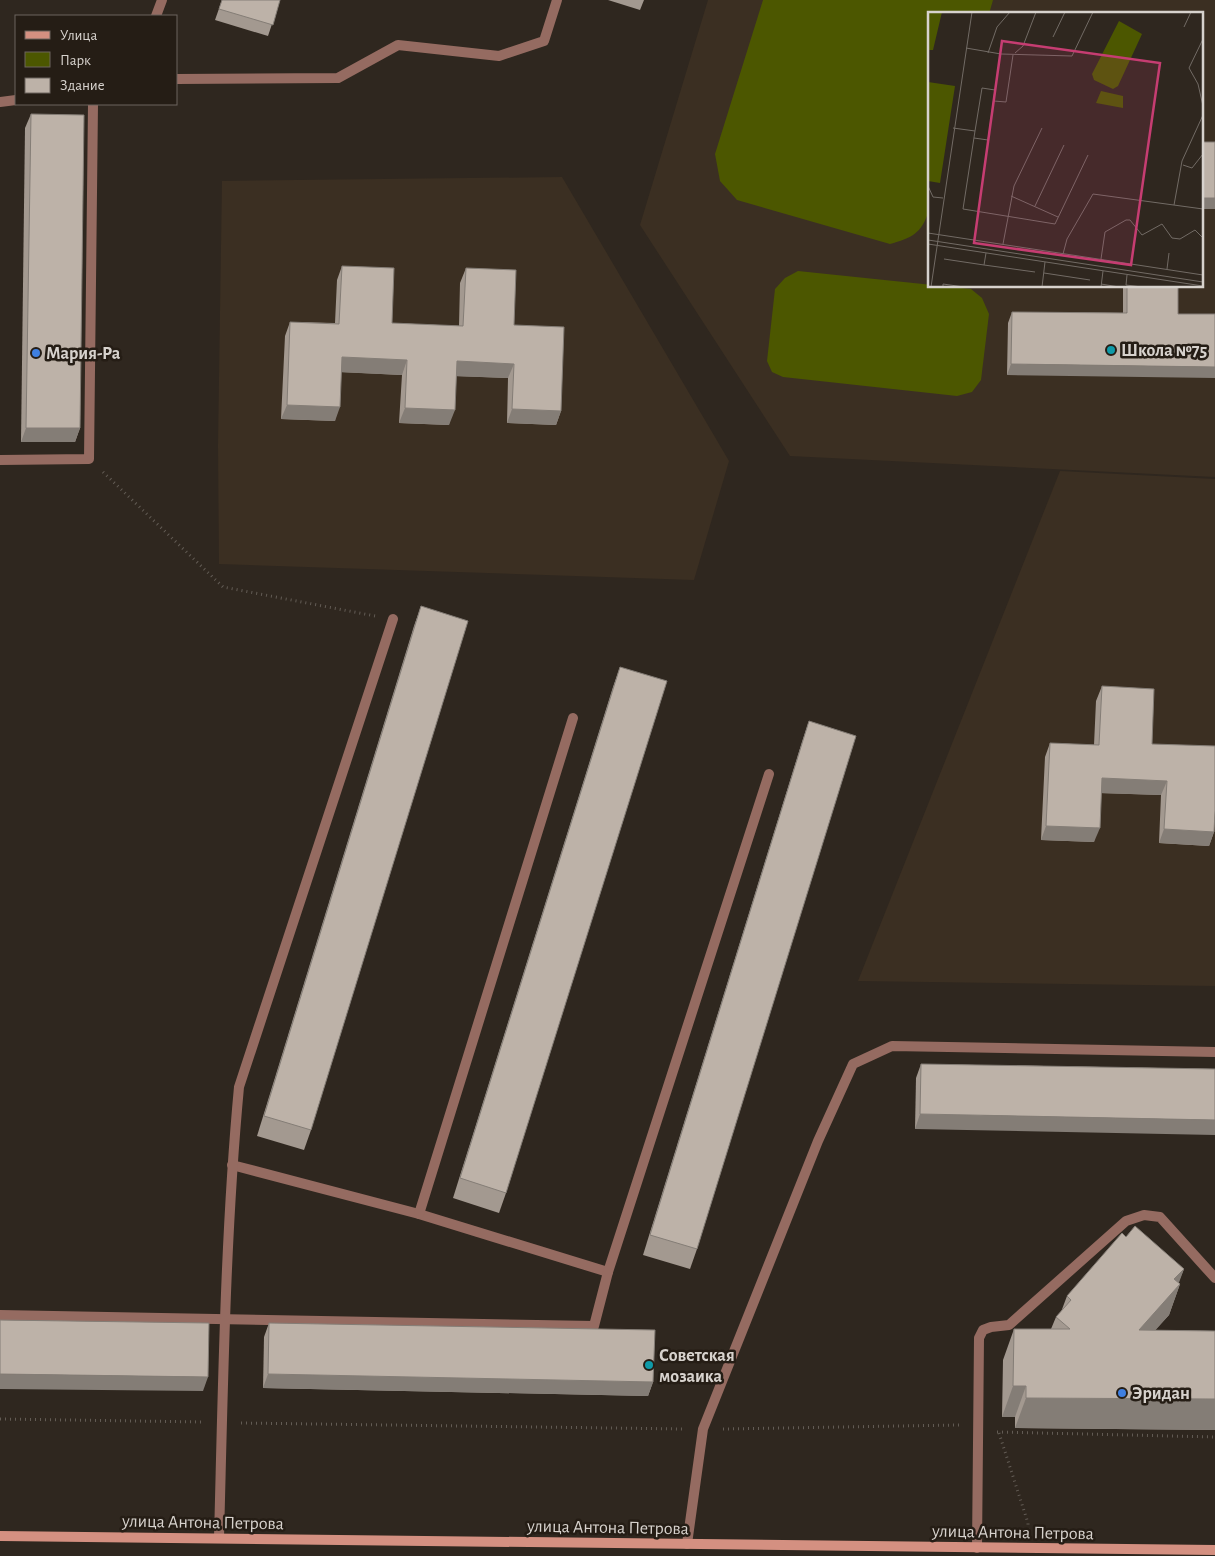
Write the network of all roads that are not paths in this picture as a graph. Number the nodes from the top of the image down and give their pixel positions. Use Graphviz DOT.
graph roads {
  1 [pos="162,0"];
  2 [pos="557,0"];
  3 [pos="156,15"];
  4 [pos="178,79"];
  5 [pos="15,100"];
  6 [pos="0,102"];
  7 [pos="93,105"];
  8 [pos="0,460"];
  9 [pos="393,619"];
  10 [pos="573,718"];
  11 [pos="769,774"];
  12 [pos="1215,1052"];
  13 [pos="232,1165"];
  14 [pos="419,1214"];
  15 [pos="608,1272"];
  16 [pos="1215,1278"];
  17 [pos="0,1315"];
  18 [pos="225,1320"];
  19 [pos="0,1536"];
  20 [pos="219,1538"];
  21 [pos="687,1544"];
  22 [pos="977,1548"];
  23 [pos="1215,1550"];
  1 -- 3 [label="lane"];
  2 -- 4 [label="lane"];
  5 -- 6 [label="lane"];
  7 -- 8 [label="lane"];
  9 -- 13 [label="lane"];
  10 -- 14 [label="lane"];
  11 -- 15 [label="lane"];
  12 -- 21 [label="lane"];
  13 -- 14 [label="lane"];
  13 -- 18 [label="lane"];
  14 -- 15 [label="lane"];
  15 -- 18 [label="lane"];
  16 -- 22 [label="lane"];
  17 -- 18 [label="lane"];
  18 -- 20 [label="lane"];
  19 -- 20 [label="main road, улица Антона Петрова"];
  20 -- 21 [label="main road, улица Антона Петрова"];
  21 -- 22 [label="main road, улица Антона Петрова"];
  22 -- 23 [label="main road, улица Антона Петрова"];
}
